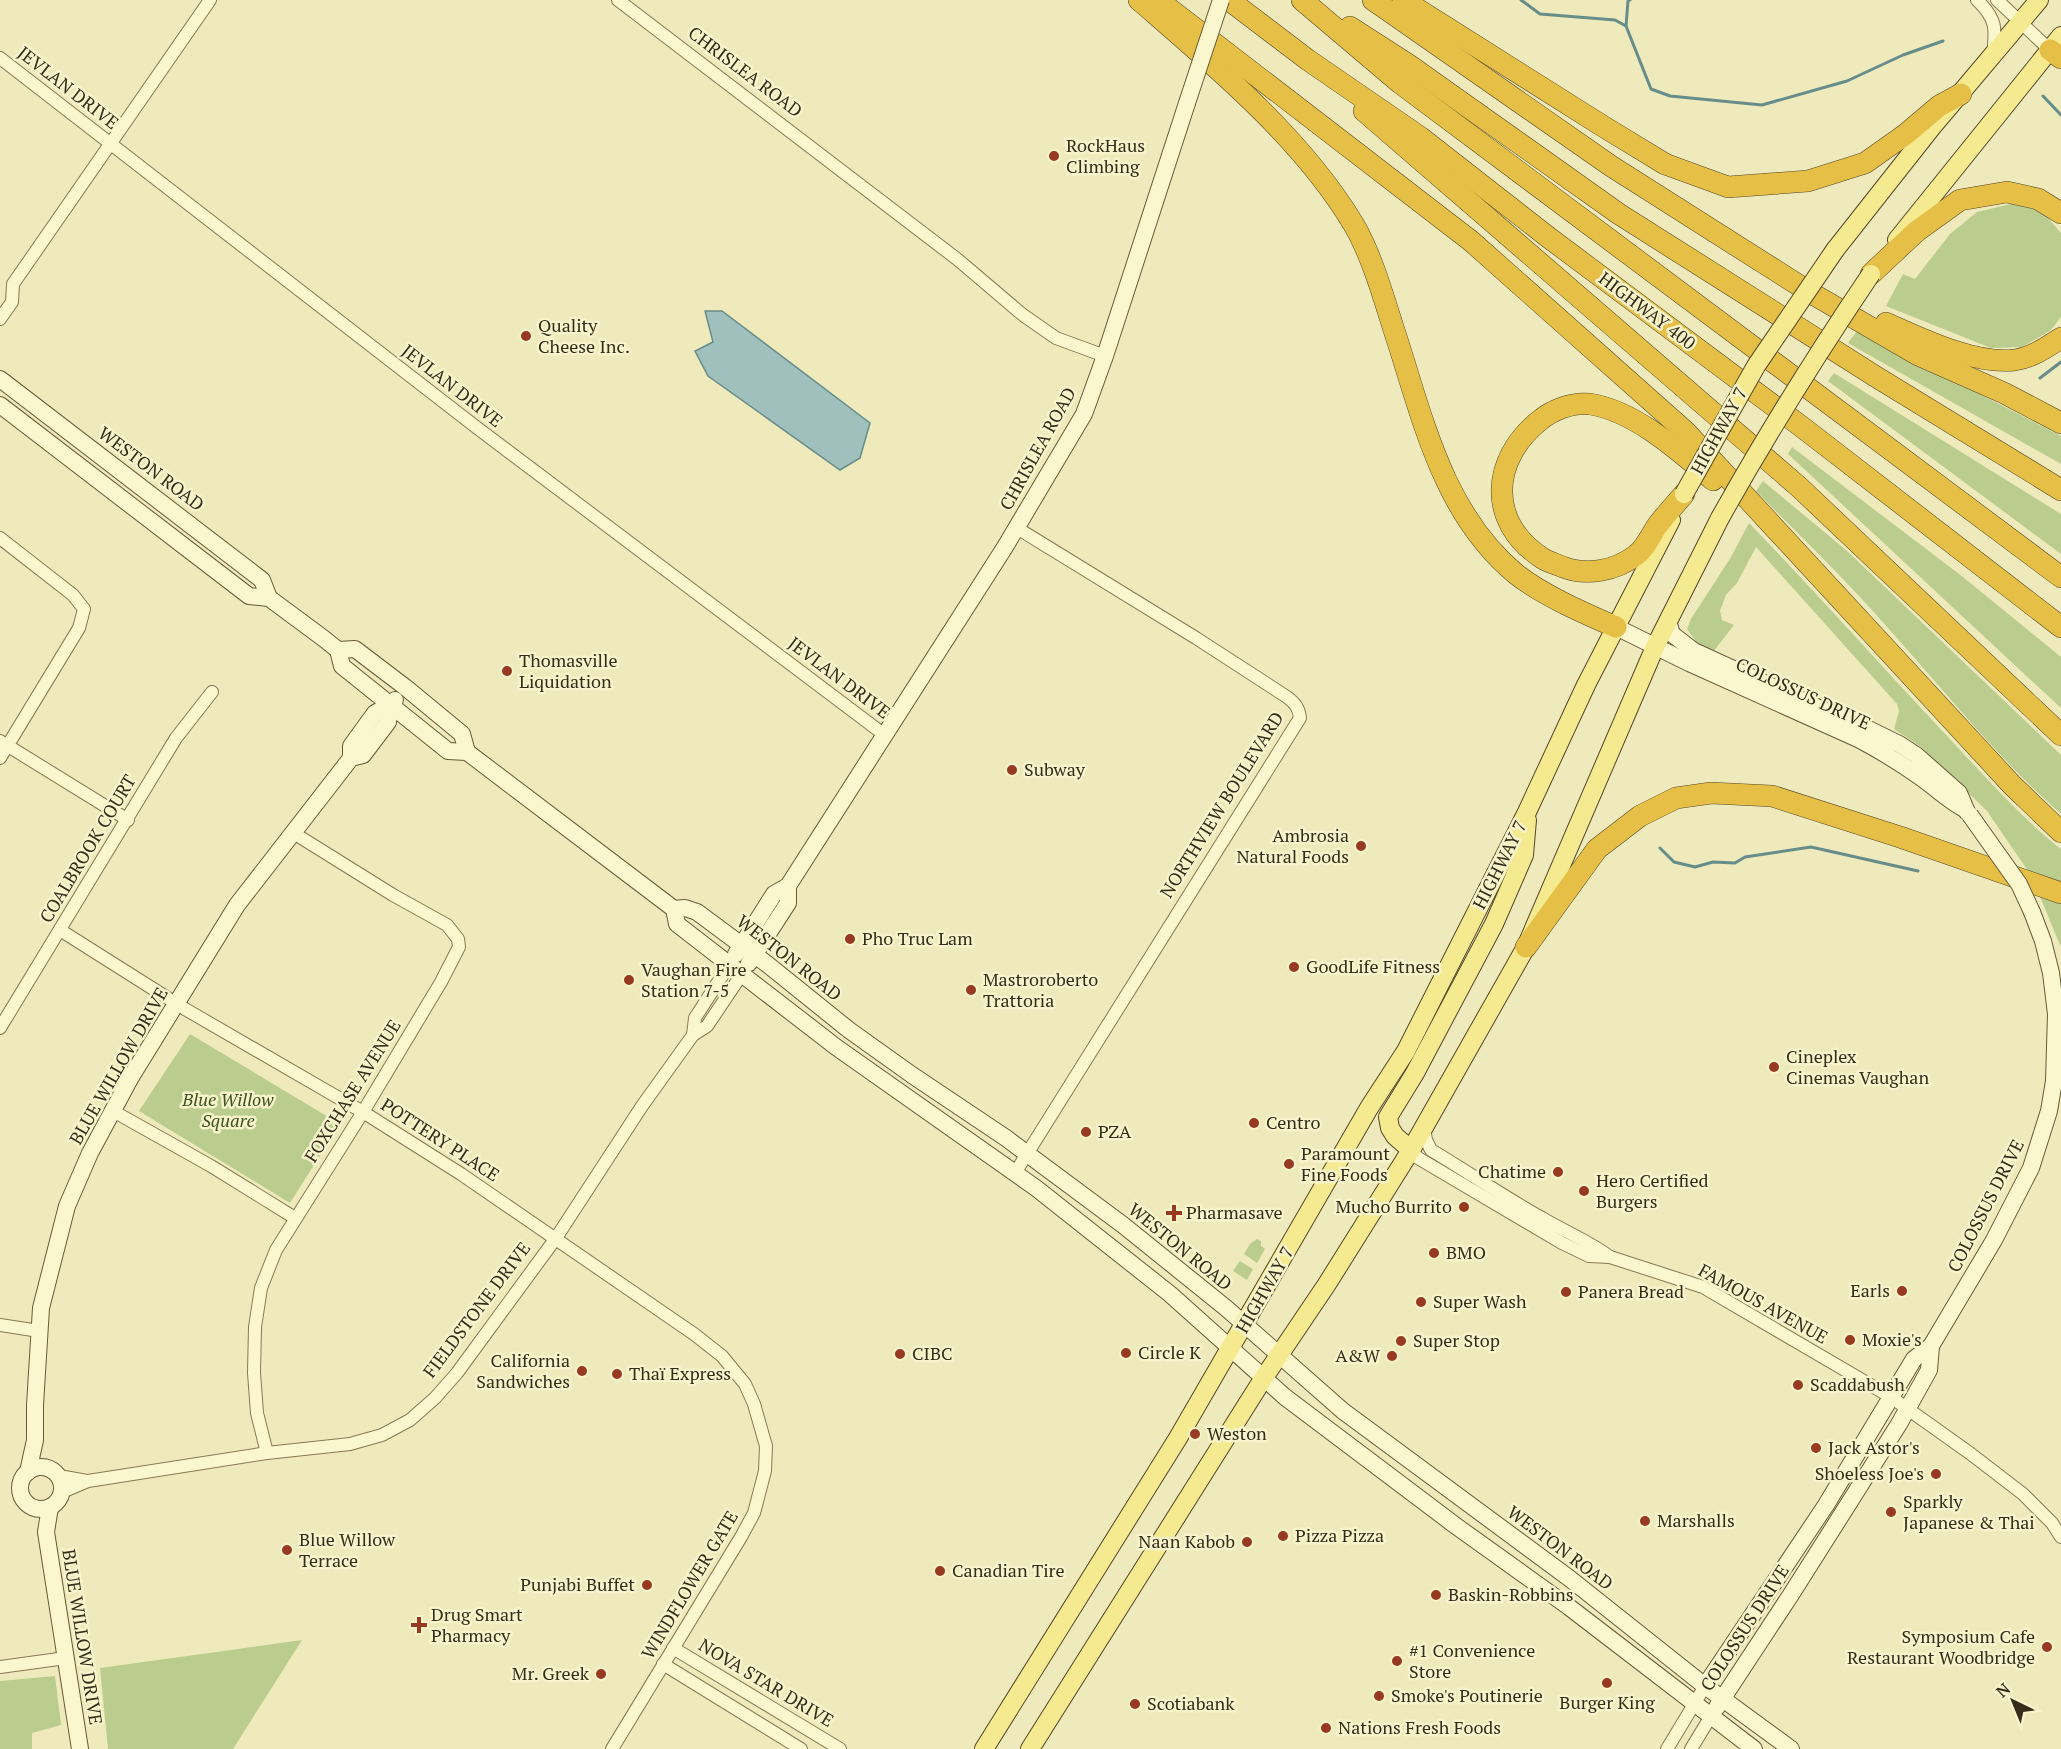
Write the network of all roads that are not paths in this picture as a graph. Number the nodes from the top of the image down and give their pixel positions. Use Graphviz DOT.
graph roads {
  1 [pos="210,0"];
  2 [pos="618,0"];
  3 [pos="1139,0"];
  4 [pos="1158,0"];
  5 [pos="1221,0"];
  6 [pos="1229,0"];
  7 [pos="1304,0"];
  8 [pos="1373,0"];
  9 [pos="1403,0"];
  10 [pos="1977,0"];
  11 [pos="1996,0"];
  12 [pos="2039,0"];
  13 [pos="2022,23"];
  14 [pos="2057,48"];
  15 [pos="1993,56"];
  16 [pos="0,58"];
  17 [pos="1308,60"];
  18 [pos="1961,94"];
  19 [pos="111,143"];
  20 [pos="2061,213"];
  21 [pos="1871,274"];
  22 [pos="13,284"];
  23 [pos="0,289"];
  24 [pos="1811,293"];
  25 [pos="0,319"];
  26 [pos="2061,338"];
  27 [pos="1105,356"];
  28 [pos="0,379"];
  29 [pos="0,405"];
  30 [pos="2061,423"];
  31 [pos="2061,490"];
  32 [pos="1684,494"];
  33 [pos="1775,526"];
  34 [pos="1017,528"];
  35 [pos="0,538"];
  36 [pos="2061,577"];
  37 [pos="269,598"];
  38 [pos="1668,621"];
  39 [pos="1616,627"];
  40 [pos="2061,627"];
  41 [pos="1655,647"];
  42 [pos="338,650"];
  43 [pos="1692,657"];
  44 [pos="405,687"];
  45 [pos="212,692"];
  46 [pos="390,705"];
  47 [pos="2061,735"];
  48 [pos="886,736"];
  49 [pos="4,743"];
  50 [pos="467,752"];
  51 [pos="0,758"];
  52 [pos="1527,812"];
  53 [pos="128,820"];
  54 [pos="292,832"];
  55 [pos="2061,832"];
  56 [pos="2061,893"];
  57 [pos="674,909"];
  58 [pos="60,930"];
  59 [pos="1526,948"];
  60 [pos="747,950"];
  61 [pos="735,970"];
  62 [pos="178,1003"];
  63 [pos="0,1028"];
  64 [pos="113,1111"];
  65 [pos="363,1112"];
  66 [pos="1424,1127"];
  67 [pos="1411,1150"];
  68 [pos="1027,1154"];
  69 [pos="1015,1173"];
  70 [pos="295,1218"];
  71 [pos="556,1238"];
  72 [pos="1611,1257"];
  73 [pos="1244,1324"];
  74 [pos="0,1325"];
  75 [pos="39,1331"];
  76 [pos="1931,1346"];
  77 [pos="1231,1349"];
  78 [pos="1279,1355"];
  79 [pos="1263,1378"];
  80 [pos="1891,1397"];
  81 [pos="1908,1408"];
  82 [pos="35,1440"];
  83 [pos="267,1454"];
  84 [pos="28,1472"];
  85 [pos="56,1479"];
  86 [pos="41,1507"];
  87 [pos="1833,1509"];
  88 [pos="2061,1537"];
  89 [pos="673,1648"];
  90 [pos="66,1658"];
  91 [pos="663,1664"];
  92 [pos="0,1667"];
  93 [pos="1705,1686"];
  94 [pos="1723,1698"];
  95 [pos="1694,1705"];
  96 [pos="1711,1716"];
  97 [pos="80,1749"];
  98 [pos="612,1749"];
  99 [pos="801,1749"];
  100 [pos="840,1749"];
  101 [pos="984,1749"];
  102 [pos="1030,1749"];
  103 [pos="1667,1749"];
  104 [pos="1690,1749"];
  105 [pos="1754,1749"];
  106 [pos="1791,1749"];
  1 -- 19 [label="street"];
  2 -- 27 [label="street, CHRISLEA ROAD"];
  3 -- 39 [label="highway"];
  4 -- 33 [label="highway"];
  5 -- 27 [label="street, bridge"];
  6 -- 17 [label="highway, HIGHWAY 400"];
  7 -- 31 [label="highway"];
  7 -- 36 [label="highway, HIGHWAY 400"];
  8 -- 24 [label="highway"];
  9 -- 18 [label="highway"];
  10 -- 15 [label="street"];
  11 -- 13 [label="street"];
  12 -- 13 [label="main road, HIGHWAY 7"];
  13 -- 14 [label="street"];
  13 -- 15 [label="main road, HIGHWAY 7"];
  14 -- 21 [label="main road"];
  15 -- 18 [label="main road, HIGHWAY 7"];
  16 -- 19 [label="street, JEVLAN DRIVE"];
  17 -- 40 [label="highway, HIGHWAY 400"];
  17 -- 47 [label="highway"];
  18 -- 32 [label="main road, HIGHWAY 7, bridge"];
  19 -- 22 [label="street"];
  19 -- 48 [label="street, JEVLAN DRIVE"];
  20 -- 21 [label="highway"];
  21 -- 38 [label="main road, bridge"];
  22 -- 23 [label="street"];
  22 -- 25 [label="street"];
  24 -- 26 [label="highway"];
  24 -- 30 [label="highway"];
  27 -- 34 [label="street, CHRISLEA ROAD"];
  28 -- 37 [label="street, WESTON ROAD"];
  29 -- 37 [label="street, WESTON ROAD"];
  32 -- 33 [label="highway"];
  32 -- 39 [label="main road, HIGHWAY 7"];
  33 -- 55 [label="highway"];
  34 -- 48 [label="street, CHRISLEA ROAD"];
  34 -- 68 [label="street, NORTHVIEW BOULEVARD"];
  35 -- 49 [label="street"];
  37 -- 42 [label="street, WESTON ROAD"];
  38 -- 41 [label="main road"];
  38 -- 43 [label="street, COLOSSUS DRIVE"];
  39 -- 41 [label="street, COLOSSUS DRIVE"];
  39 -- 52 [label="main road, HIGHWAY 7"];
  41 -- 43 [label="street, COLOSSUS DRIVE"];
  41 -- 59 [label="main road"];
  42 -- 44 [label="street, WESTON ROAD"];
  42 -- 46 [label="street, WESTON ROAD"];
  43 -- 76 [label="street, COLOSSUS DRIVE, bridge"];
  44 -- 46 [label="street, BLUE WILLOW DRIVE"];
  44 -- 50 [label="street, WESTON ROAD"];
  45 -- 53 [label="street, COALBROOK COURT"];
  46 -- 50 [label="street, WESTON ROAD"];
  46 -- 54 [label="street, BLUE WILLOW DRIVE"];
  48 -- 60 [label="street, CHRISLEA ROAD"];
  49 -- 51 [label="street"];
  49 -- 53 [label="street"];
  50 -- 57 [label="street, WESTON ROAD"];
  52 -- 67 [label="main road"];
  52 -- 73 [label="main road, HIGHWAY 7"];
  53 -- 58 [label="street, COALBROOK COURT"];
  54 -- 62 [label="street, BLUE WILLOW DRIVE"];
  54 -- 65 [label="street, FOXCHASE AVENUE"];
  56 -- 59 [label="highway"];
  57 -- 60 [label="street, WESTON ROAD"];
  57 -- 61 [label="street, WESTON ROAD"];
  58 -- 62 [label="street, POTTERY PLACE"];
  58 -- 63 [label="street, COALBROOK COURT"];
  59 -- 66 [label="main road"];
  60 -- 61 [label="street, FIELDSTONE DRIVE"];
  60 -- 68 [label="street, WESTON ROAD"];
  61 -- 69 [label="street, WESTON ROAD"];
  61 -- 71 [label="street, FIELDSTONE DRIVE"];
  62 -- 64 [label="street, BLUE WILLOW DRIVE"];
  62 -- 65 [label="street, POTTERY PLACE"];
  64 -- 70 [label="street"];
  64 -- 75 [label="street, BLUE WILLOW DRIVE"];
  65 -- 70 [label="street, FOXCHASE AVENUE"];
  65 -- 71 [label="street, POTTERY PLACE"];
  66 -- 67 [label="main road"];
  66 -- 72 [label="street, FAMOUS AVENUE"];
  67 -- 72 [label="street, FAMOUS AVENUE"];
  67 -- 78 [label="main road"];
  68 -- 69 [label="street, NORTHVIEW BOULEVARD"];
  68 -- 73 [label="street, WESTON ROAD"];
  69 -- 77 [label="street, WESTON ROAD"];
  70 -- 83 [label="street, FOXCHASE AVENUE"];
  71 -- 83 [label="street, FIELDSTONE DRIVE"];
  71 -- 89 [label="street, WINDFLOWER GATE"];
  72 -- 80 [label="street, FAMOUS AVENUE"];
  73 -- 77 [label="main road, HIGHWAY 7"];
  73 -- 78 [label="street, WESTON ROAD"];
  74 -- 75 [label="street"];
  75 -- 82 [label="street, BLUE WILLOW DRIVE"];
  76 -- 80 [label="street, COLOSSUS DRIVE"];
  76 -- 81 [label="street, COLOSSUS DRIVE"];
  77 -- 79 [label="street, WESTON ROAD"];
  77 -- 101 [label="main road, HIGHWAY 7"];
  78 -- 79 [label="main road"];
  78 -- 93 [label="street, WESTON ROAD"];
  79 -- 95 [label="street, WESTON ROAD"];
  79 -- 102 [label="main road"];
  80 -- 81 [label="street"];
  80 -- 87 [label="street, COLOSSUS DRIVE"];
  81 -- 87 [label="street, COLOSSUS DRIVE"];
  81 -- 88 [label="street"];
  82 -- 84 [label="street, BLUE WILLOW DRIVE"];
  82 -- 85 [label="street, BLUE WILLOW DRIVE"];
  83 -- 85 [label="street, FIELDSTONE DRIVE"];
  84 -- 85 [label="street"];
  84 -- 86 [label="street"];
  85 -- 86 [label="street"];
  86 -- 90 [label="street, BLUE WILLOW DRIVE"];
  87 -- 93 [label="street, COLOSSUS DRIVE"];
  87 -- 94 [label="street, COLOSSUS DRIVE"];
  89 -- 91 [label="street, WINDFLOWER GATE"];
  89 -- 100 [label="street, NOVA STAR DRIVE"];
  90 -- 92 [label="street"];
  90 -- 97 [label="street, BLUE WILLOW DRIVE"];
  91 -- 98 [label="street, WINDFLOWER GATE"];
  91 -- 99 [label="street, NOVA STAR DRIVE"];
  93 -- 94 [label="street, WESTON ROAD"];
  93 -- 95 [label="street"];
  94 -- 96 [label="street, COLOSSUS DRIVE"];
  94 -- 106 [label="street, WESTON ROAD"];
  95 -- 96 [label="street, WESTON ROAD"];
  95 -- 103 [label="street"];
  96 -- 104 [label="street"];
  96 -- 105 [label="street, WESTON ROAD"];
}
